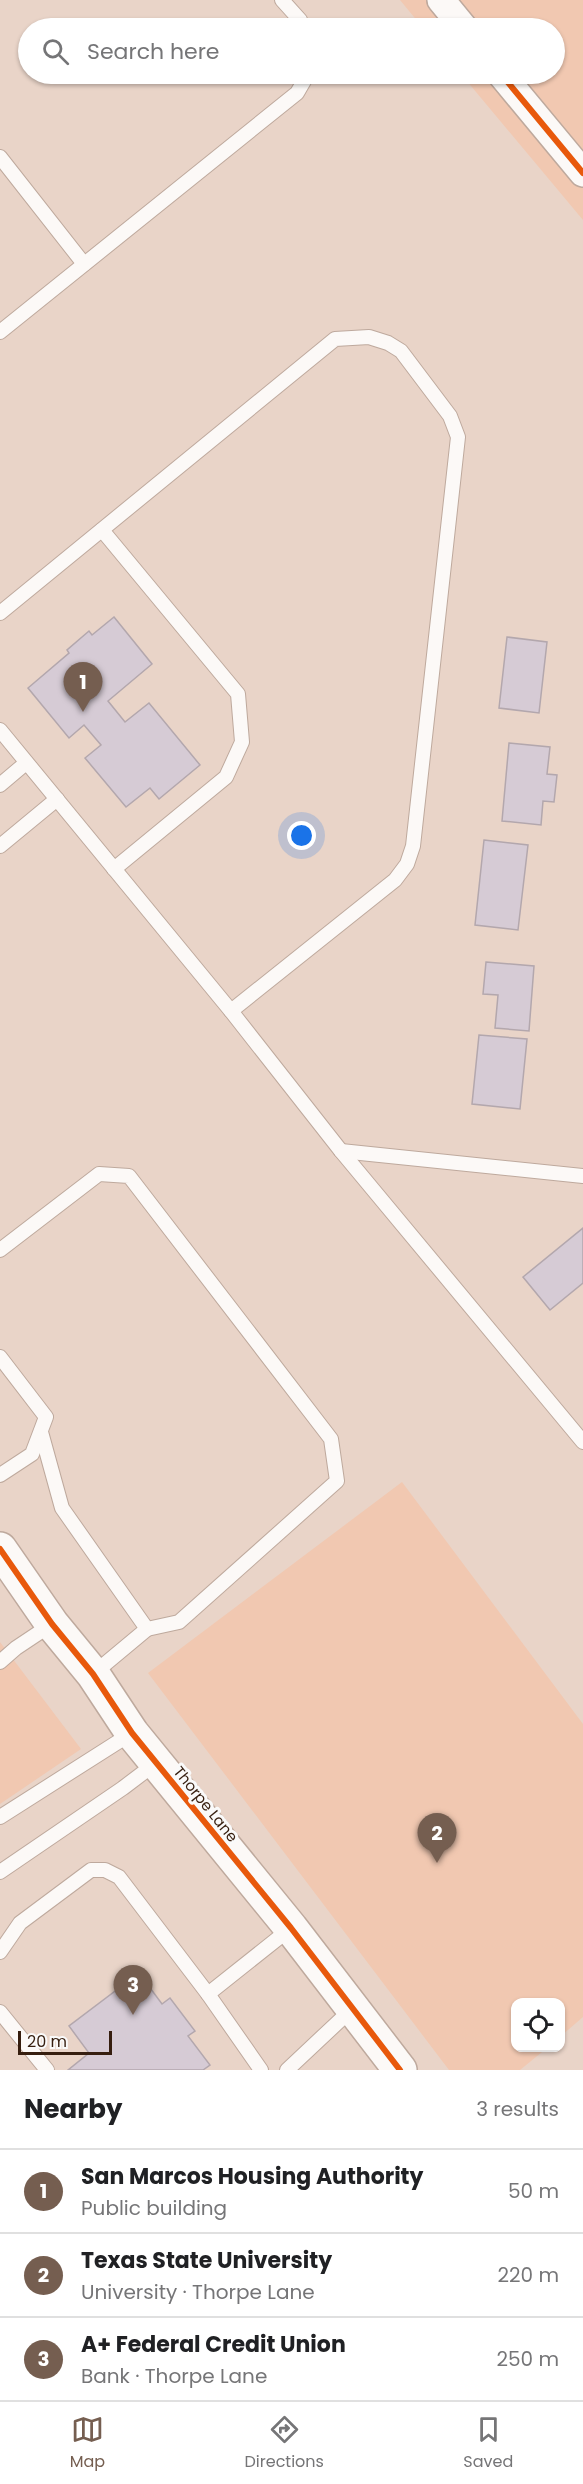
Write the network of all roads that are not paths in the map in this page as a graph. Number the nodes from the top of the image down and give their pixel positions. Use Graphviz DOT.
graph roads {
  1 [pos="282,0"];
  2 [pos="441,0"];
  3 [pos="298,18"];
  4 [pos="456,18"];
  5 [pos="302,84"];
  6 [pos="509,84"];
  7 [pos="0,157"];
  8 [pos="583,173"];
  9 [pos="84,264"];
  10 [pos="0,332"];
  11 [pos="102,530"];
  12 [pos="0,613"];
  13 [pos="0,730"];
  14 [pos="26,763"];
  15 [pos="0,785"];
  16 [pos="57,799"];
  17 [pos="0,846"];
  18 [pos="114,869"];
  19 [pos="231,1011"];
  20 [pos="341,1151"];
  21 [pos="583,1176"];
  22 [pos="0,1250"];
  23 [pos="0,1357"];
  24 [pos="41,1432"];
  25 [pos="583,1442"];
  26 [pos="0,1475"];
  27 [pos="0,1549"];
  28 [pos="52,1624"];
  29 [pos="147,1629"];
  30 [pos="0,1662"];
  31 [pos="93,1674"];
  32 [pos="132,1733"];
  33 [pos="157,1762"];
  34 [pos="0,1818"];
  35 [pos="0,1872"];
  36 [pos="291,1928"];
  37 [pos="0,1952"];
  38 [pos="208,1994"];
  39 [pos="352,2008"];
  40 [pos="0,2012"];
  41 [pos="47,2070"];
  42 [pos="261,2070"];
  43 [pos="287,2070"];
  44 [pos="400,2070"];
  1 -- 3 [label="lane"];
  2 -- 4 [label="street"];
  5 -- 9 [label="lane"];
  6 -- 8 [label="street"];
  7 -- 9 [label="lane"];
  9 -- 10 [label="lane"];
  11 -- 12 [label="lane"];
  11 -- 18 [label="lane"];
  11 -- 19 [label="lane"];
  13 -- 14 [label="lane"];
  14 -- 15 [label="lane"];
  14 -- 16 [label="lane"];
  16 -- 17 [label="lane"];
  16 -- 18 [label="lane"];
  18 -- 19 [label="lane"];
  19 -- 20 [label="lane"];
  20 -- 21 [label="lane"];
  20 -- 25 [label="lane"];
  22 -- 29 [label="lane"];
  23 -- 24 [label="lane"];
  24 -- 26 [label="lane"];
  24 -- 29 [label="lane"];
  27 -- 28 [label="street, Thorpe Lane"];
  28 -- 30 [label="lane"];
  28 -- 31 [label="street, Thorpe Lane"];
  29 -- 31 [label="lane"];
  31 -- 32 [label="street, Thorpe Lane"];
  32 -- 33 [label="street, Thorpe Lane"];
  32 -- 34 [label="lane"];
  33 -- 35 [label="lane"];
  33 -- 36 [label="street, Thorpe Lane"];
  36 -- 38 [label="lane"];
  36 -- 39 [label="street, Thorpe Lane"];
  37 -- 38 [label="lane"];
  38 -- 42 [label="lane"];
  39 -- 43 [label="lane"];
  39 -- 44 [label="street, Thorpe Lane"];
  40 -- 41 [label="lane"];
}
